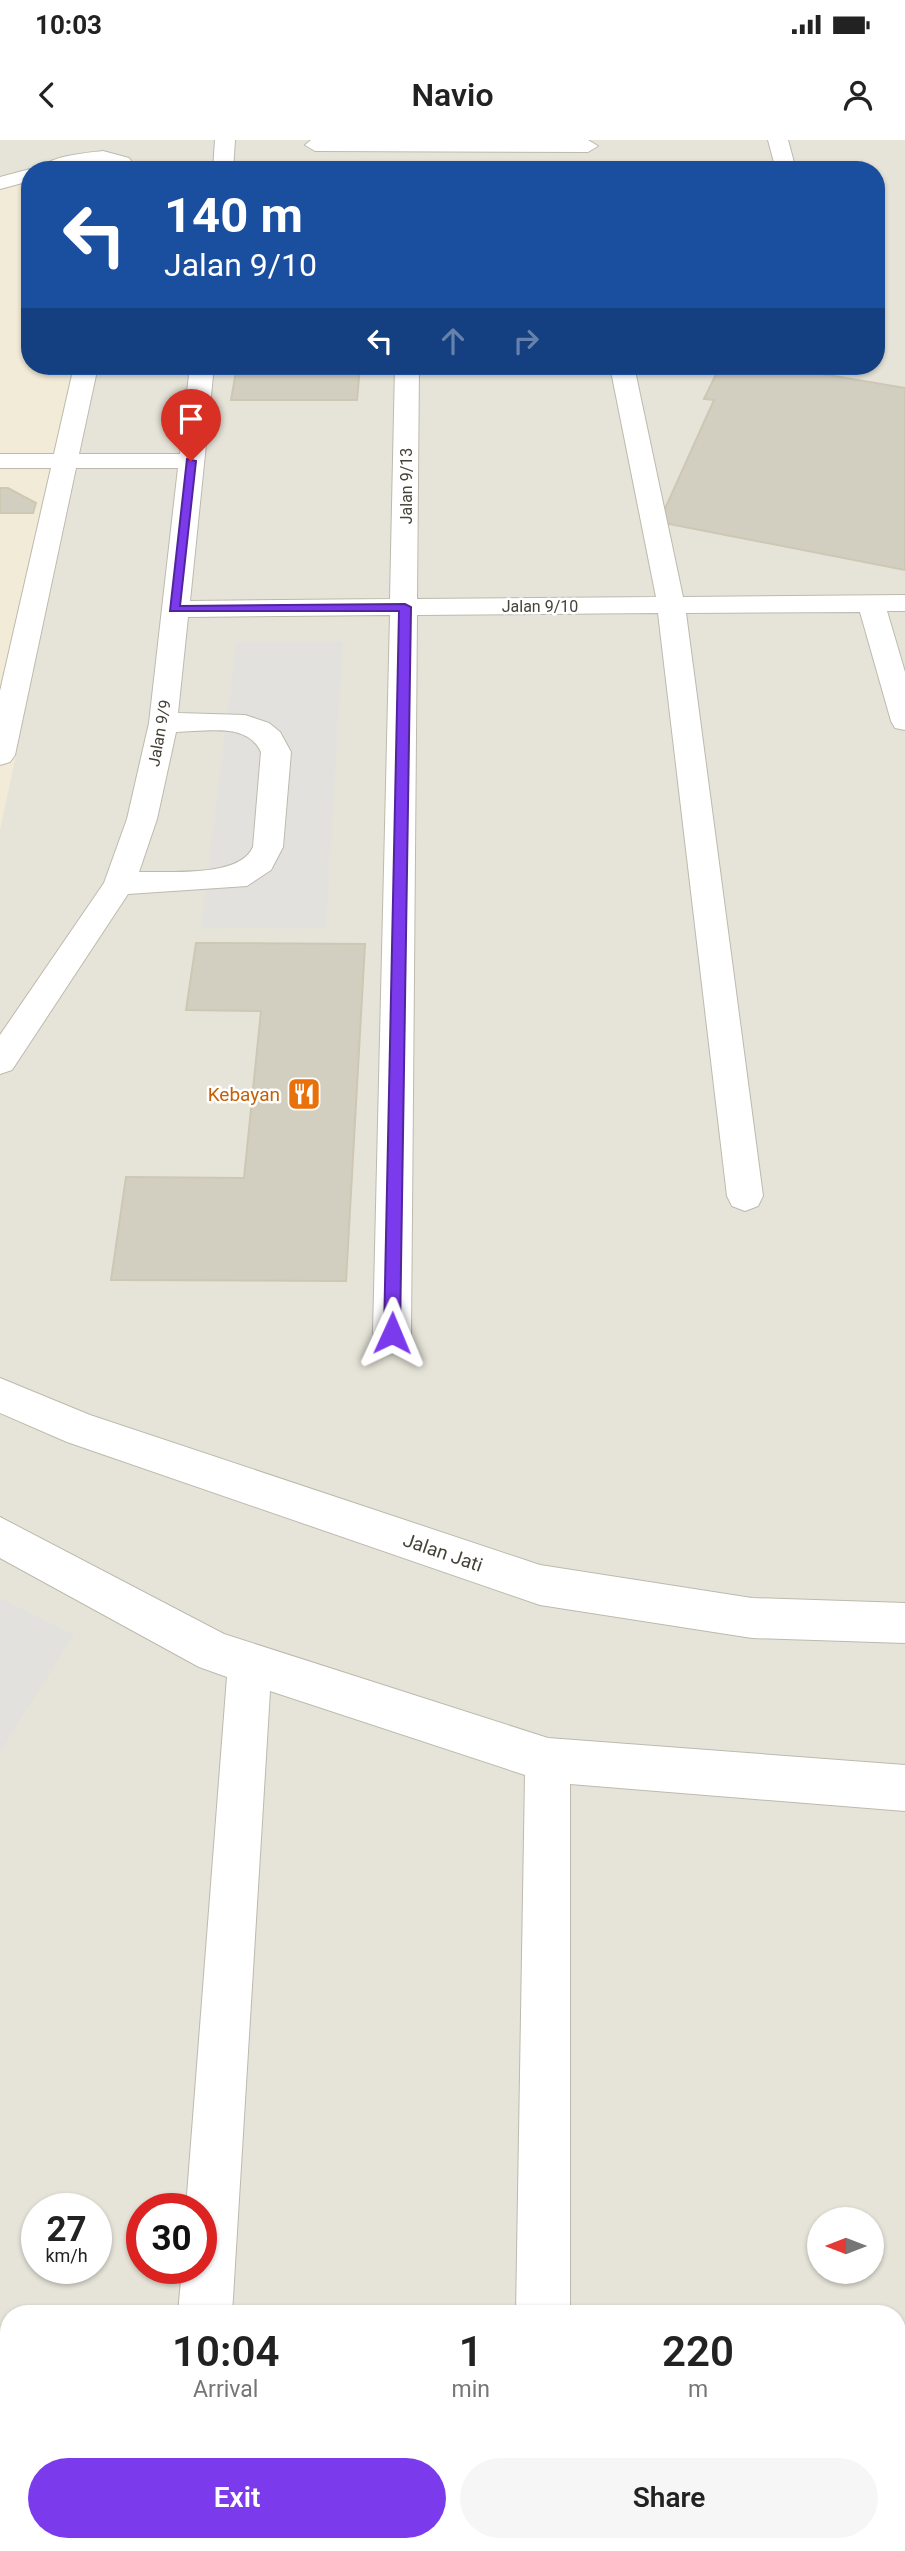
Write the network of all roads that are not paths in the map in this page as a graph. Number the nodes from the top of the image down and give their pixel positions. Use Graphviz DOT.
graph roads {
  1 [pos="225,140"];
  2 [pos="778,140"];
  3 [pos="408,143"];
  4 [pos="588,143"];
  5 [pos="315,145"];
  6 [pos="86,161"];
  7 [pos="117,161"];
  8 [pos="224,161"];
  9 [pos="590,161"];
  10 [pos="784,161"];
  11 [pos="21,177"];
  12 [pos="0,183"];
  13 [pos="84,375"];
  14 [pos="201,375"];
  15 [pos="407,375"];
  16 [pos="624,375"];
  17 [pos="0,461"];
  18 [pos="66,461"];
  19 [pos="191,461"];
  20 [pos="871,603"];
  21 [pos="905,603"];
  22 [pos="671,605"];
  23 [pos="405,607"];
  24 [pos="174,609"];
  25 [pos="905,720"];
  26 [pos="163,723"];
  27 [pos="0,754"];
  28 [pos="119,884"];
  29 [pos="0,1061"];
  30 [pos="744,1196"];
  31 [pos="392,1333"];
  32 [pos="0,1395"];
  33 [pos="0,1536"];
  34 [pos="905,1623"];
  35 [pos="250,1663"];
  36 [pos="548,1760"];
  37 [pos="905,1788"];
  38 [pos="206,2305"];
  39 [pos="543,2305"];
  1 -- 8 [label="street"];
  2 -- 10 [label="street"];
  3 -- 4 [label="street"];
  3 -- 5 [label="street"];
  4 -- 9 [label="street"];
  6 -- 7 [label="street"];
  11 -- 12 [label="street"];
  13 -- 18 [label="street"];
  14 -- 19 [label="street, Jalan 9/9"];
  15 -- 23 [label="street, Jalan 9/13"];
  16 -- 22 [label="street"];
  17 -- 18 [label="street"];
  18 -- 19 [label="street"];
  18 -- 27 [label="street"];
  19 -- 24 [label="street, Jalan 9/9"];
  20 -- 21 [label="street, Jalan 9/10"];
  20 -- 22 [label="street, Jalan 9/10"];
  20 -- 25 [label="street"];
  22 -- 23 [label="street, Jalan 9/10"];
  22 -- 30 [label="street"];
  23 -- 24 [label="street, Jalan 9/10"];
  23 -- 31 [label="street, Jalan 9/13"];
  24 -- 26 [label="street, Jalan 9/9"];
  26 -- 28 [label="street, Jalan 9/9"];
  26 -- 28 [label="street"];
  28 -- 29 [label="street, Jalan 9/9"];
  32 -- 34 [label="street, Jalan Jati"];
  33 -- 35 [label="street"];
  35 -- 36 [label="street"];
  35 -- 38 [label="street"];
  36 -- 37 [label="street"];
  36 -- 39 [label="street"];
}
